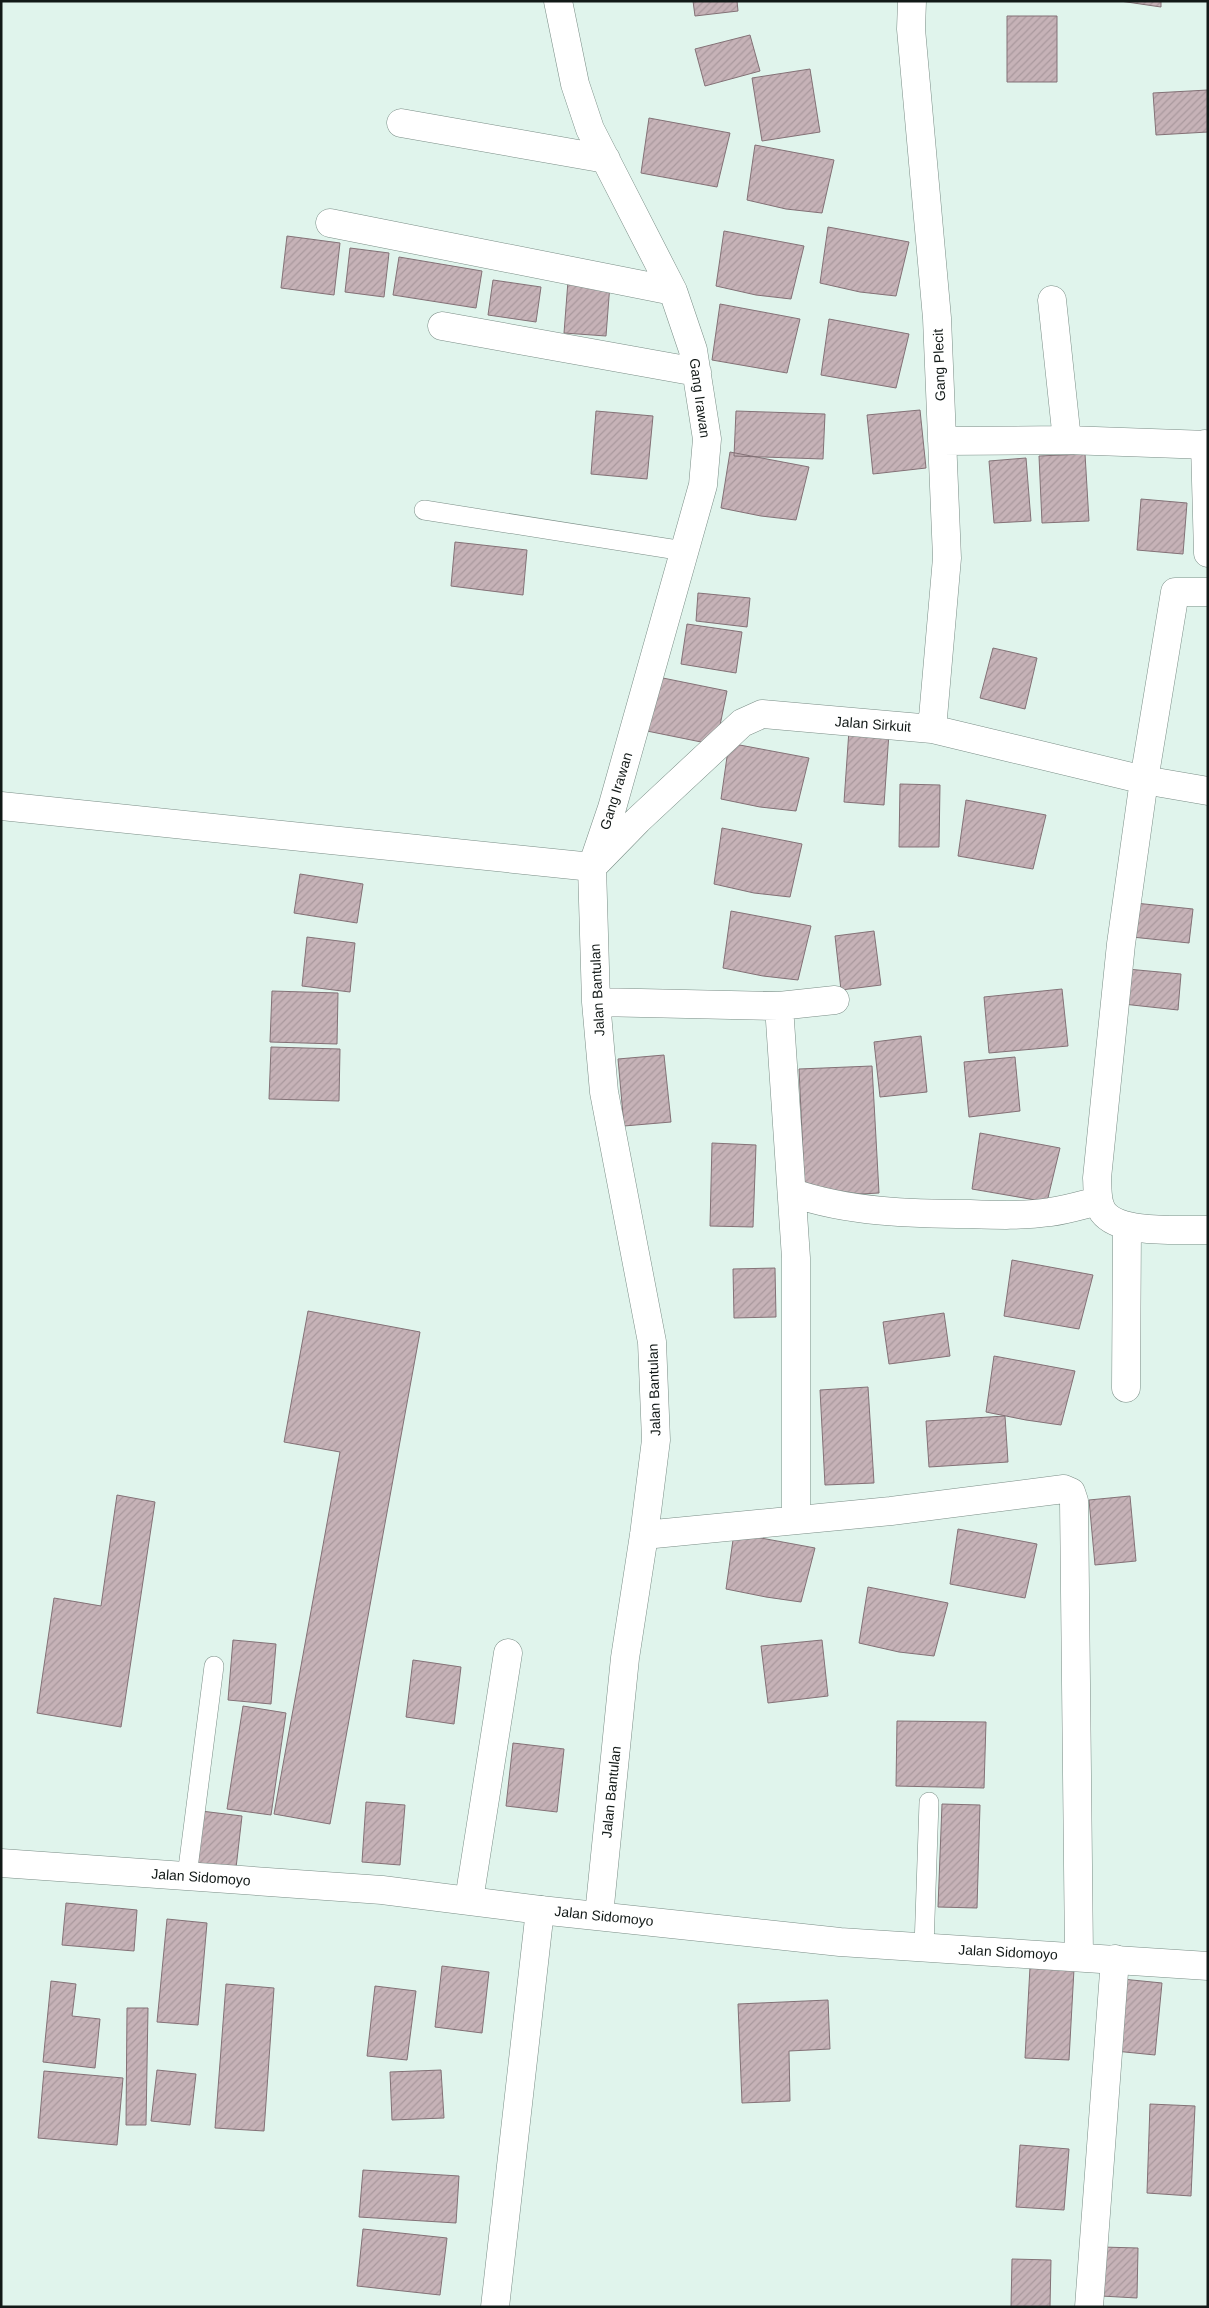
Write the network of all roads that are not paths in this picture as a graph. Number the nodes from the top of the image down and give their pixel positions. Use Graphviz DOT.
graph roads {
  1 [pos="558,1"];
  2 [pos="912,1"];
  3 [pos="401,123"];
  4 [pos="606,159"];
  5 [pos="330,223"];
  6 [pos="673,291"];
  7 [pos="1052,300"];
  8 [pos="442,326"];
  9 [pos="697,372"];
  10 [pos="1067,440"];
  11 [pos="942,441"];
  12 [pos="1206,444"];
  13 [pos="424,510"];
  14 [pos="684,551"];
  15 [pos="1208,553"];
  16 [pos="1208,592"];
  17 [pos="932,729"];
  18 [pos="1144,780"];
  19 [pos="1208,791"];
  20 [pos="1,806"];
  21 [pos="592,867"];
  22 [pos="835,1000"];
  23 [pos="596,1002"];
  24 [pos="779,1006"];
  25 [pos="792,1193"];
  26 [pos="1098,1201"];
  27 [pos="1127,1227"];
  28 [pos="1208,1230"];
  29 [pos="1126,1388"];
  30 [pos="796,1519"];
  31 [pos="644,1535"];
  32 [pos="508,1653"];
  33 [pos="214,1666"];
  34 [pos="929,1802"];
  35 [pos="1,1863"];
  36 [pos="187,1876"];
  37 [pos="469,1900"];
  38 [pos="540,1910"];
  39 [pos="599,1915"];
  40 [pos="924,1947"];
  41 [pos="1079,1956"];
  42 [pos="1116,1959"];
  43 [pos="1208,1966"];
  44 [pos="495,2307"];
  45 [pos="1089,2307"];
  1 -- 4 [label="street, Gang Irawan"];
  2 -- 11 [label="street, Gang Plecit"];
  3 -- 4 [label="street"];
  4 -- 6 [label="street, Gang Irawan"];
  5 -- 6 [label="street"];
  6 -- 9 [label="street, Gang Irawan"];
  7 -- 10 [label="street"];
  8 -- 9 [label="street"];
  9 -- 14 [label="street, Gang Irawan"];
  10 -- 11 [label="street"];
  10 -- 12 [label="street"];
  11 -- 17 [label="street, Gang Plecit"];
  12 -- 15 [label="street"];
  13 -- 14 [label="lane"];
  14 -- 21 [label="street, Gang Irawan"];
  16 -- 18 [label="street"];
  17 -- 18 [label="street, Jalan Sirkuit"];
  17 -- 21 [label="street, Jalan Sirkuit"];
  18 -- 19 [label="street, Jalan Sirkuit"];
  18 -- 26 [label="street"];
  20 -- 21 [label="street"];
  21 -- 23 [label="street, Jalan Bantulan"];
  22 -- 24 [label="street"];
  23 -- 24 [label="street"];
  23 -- 31 [label="street, Jalan Bantulan"];
  24 -- 25 [label="street"];
  25 -- 26 [label="street"];
  25 -- 30 [label="street"];
  26 -- 27 [label="street"];
  27 -- 28 [label="street"];
  27 -- 29 [label="street"];
  30 -- 31 [label="street"];
  30 -- 41 [label="street"];
  31 -- 39 [label="street, Jalan Bantulan"];
  32 -- 37 [label="street"];
  33 -- 36 [label="lane"];
  34 -- 40 [label="lane"];
  35 -- 36 [label="street, Jalan Sidomoyo"];
  36 -- 37 [label="street, Jalan Sidomoyo"];
  37 -- 38 [label="street, Jalan Sidomoyo"];
  38 -- 39 [label="street, Jalan Sidomoyo"];
  38 -- 44 [label="street"];
  39 -- 40 [label="street, Jalan Sidomoyo"];
  40 -- 41 [label="street, Jalan Sidomoyo"];
  41 -- 42 [label="street, Jalan Sidomoyo"];
  42 -- 43 [label="street, Jalan Sidomoyo"];
  42 -- 45 [label="street"];
}
